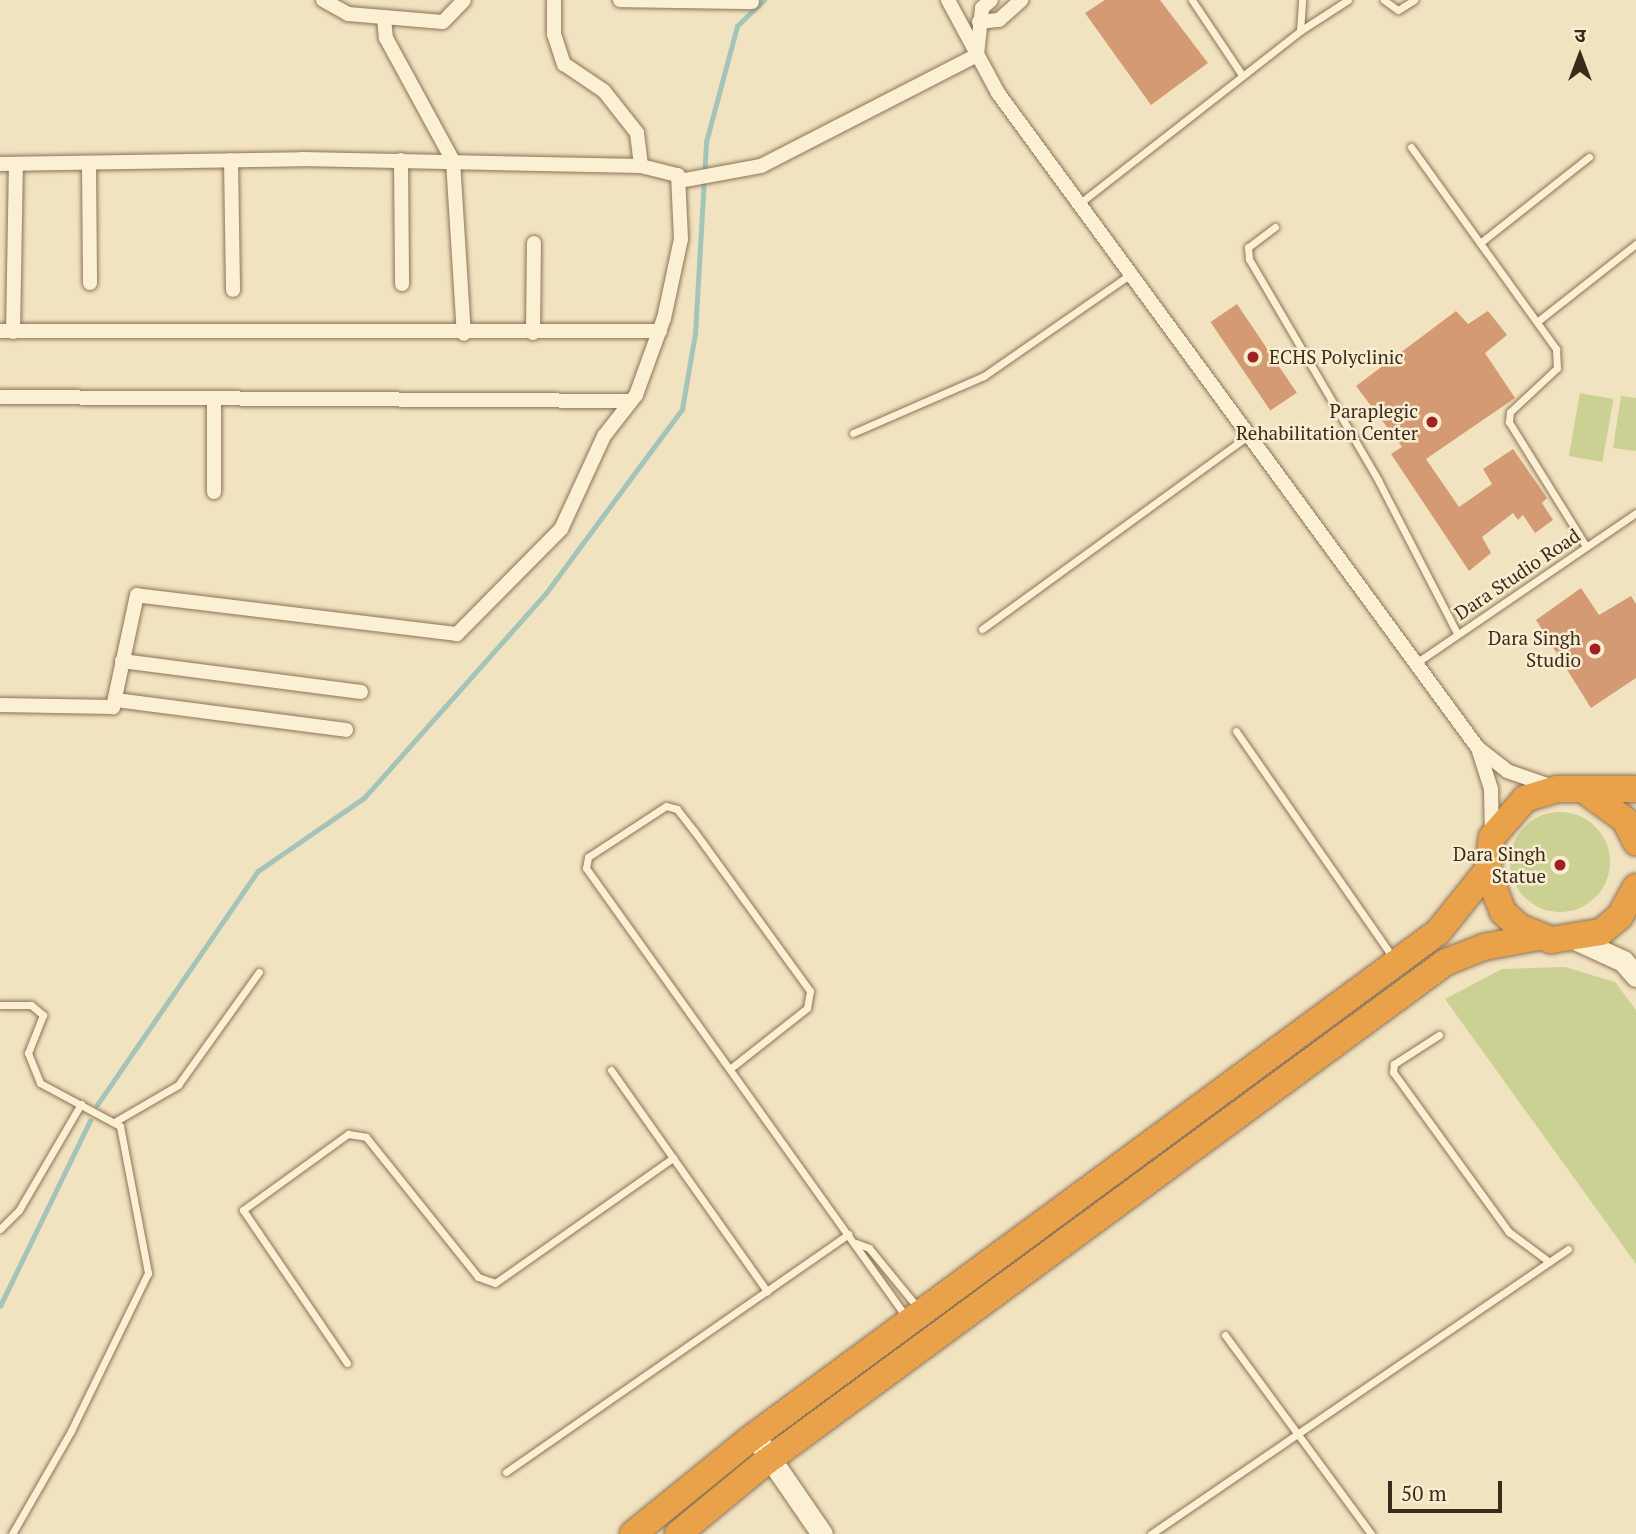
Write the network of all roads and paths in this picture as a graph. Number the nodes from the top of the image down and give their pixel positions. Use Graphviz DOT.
graph roads {
  1 [pos="323,0"];
  2 [pos="554,0"];
  3 [pos="620,0"];
  4 [pos="948,0"];
  5 [pos="991,0"];
  6 [pos="1021,0"];
  7 [pos="1192,0"];
  8 [pos="1302,0"];
  9 [pos="1348,0"];
  10 [pos="1384,0"];
  11 [pos="1414,0"];
  12 [pos="458,1"];
  13 [pos="752,2"];
  14 [pos="384,17"];
  15 [pos="979,22"];
  16 [pos="1300,31"];
  17 [pos="977,55"];
  18 [pos="1242,75"];
  19 [pos="1410,147"];
  20 [pos="1589,157"];
  21 [pos="231,160"];
  22 [pos="401,160"];
  23 [pos="453,161"];
  24 [pos="0,164"];
  25 [pos="16,164"];
  26 [pos="89,164"];
  27 [pos="642,166"];
  28 [pos="679,181"];
  29 [pos="1080,204"];
  30 [pos="1275,227"];
  31 [pos="534,243"];
  32 [pos="1480,243"];
  33 [pos="1636,244"];
  34 [pos="1131,274"];
  35 [pos="90,283"];
  36 [pos="402,284"];
  37 [pos="233,290"];
  38 [pos="1538,321"];
  39 [pos="660,331"];
  40 [pos="6,332"];
  41 [pos="533,333"];
  42 [pos="464,334"];
  43 [pos="0,397"];
  44 [pos="214,401"];
  45 [pos="629,401"];
  46 [pos="853,433"];
  47 [pos="1249,435"];
  48 [pos="214,492"];
  49 [pos="1636,513"];
  50 [pos="1586,546"];
  51 [pos="982,629"];
  52 [pos="1457,633"];
  53 [pos="122,661"];
  54 [pos="1416,663"];
  55 [pos="361,692"];
  56 [pos="116,701"];
  57 [pos="0,705"];
  58 [pos="346,730"];
  59 [pos="1236,731"];
  60 [pos="1478,748"];
  61 [pos="1557,789"];
  62 [pos="1636,789"];
  63 [pos="1586,792"];
  64 [pos="1492,837"];
  65 [pos="1636,842"];
  66 [pos="1487,871"];
  67 [pos="1635,898"];
  68 [pos="1538,937"];
  69 [pos="1577,940"];
  70 [pos="1397,963"];
  71 [pos="260,972"];
  72 [pos="1636,976"];
  73 [pos="0,1005"];
  74 [pos="1439,1035"];
  75 [pos="731,1068"];
  76 [pos="611,1070"];
  77 [pos="81,1104"];
  78 [pos="116,1121"];
  79 [pos="673,1158"];
  80 [pos="0,1228"];
  81 [pos="849,1234"];
  82 [pos="856,1243"];
  83 [pos="1568,1249"];
  84 [pos="1548,1261"];
  85 [pos="768,1291"];
  86 [pos="916,1316"];
  87 [pos="1225,1335"];
  88 [pos="347,1363"];
  89 [pos="1294,1433"];
  90 [pos="754,1436"];
  91 [pos="769,1459"];
  92 [pos="506,1472"];
  93 [pos="12,1534"];
  94 [pos="633,1534"];
  95 [pos="678,1534"];
  96 [pos="822,1534"];
  97 [pos="1151,1534"];
  98 [pos="1371,1534"];
  1 -- 14 [label="street"];
  2 -- 27 [label="street"];
  3 -- 13 [label="street"];
  4 -- 17 [label="street"];
  5 -- 15 [label="street"];
  6 -- 15 [label="street"];
  7 -- 18 [label="lane"];
  8 -- 16 [label="lane"];
  9 -- 16 [label="lane"];
  10 -- 11 [label="lane"];
  12 -- 14 [label="street"];
  14 -- 23 [label="street"];
  15 -- 17 [label="street"];
  16 -- 18 [label="lane"];
  17 -- 28 [label="street"];
  17 -- 29 [label="street"];
  18 -- 29 [label="lane"];
  19 -- 32 [label="lane"];
  20 -- 32 [label="lane"];
  21 -- 22 [label="street"];
  21 -- 26 [label="street"];
  21 -- 37 [label="street"];
  22 -- 23 [label="street"];
  22 -- 36 [label="street"];
  23 -- 27 [label="street"];
  23 -- 42 [label="street"];
  24 -- 25 [label="street"];
  25 -- 26 [label="street"];
  25 -- 40 [label="street"];
  26 -- 35 [label="street"];
  27 -- 28 [label="street"];
  28 -- 39 [label="street"];
  29 -- 34 [label="street"];
  30 -- 52 [label="lane"];
  31 -- 41 [label="street"];
  32 -- 38 [label="lane"];
  33 -- 38 [label="lane"];
  34 -- 46 [label="lane"];
  34 -- 47 [label="street"];
  38 -- 50 [label="lane"];
  39 -- 41 [label="street"];
  39 -- 45 [label="street"];
  40 -- 42 [label="street"];
  41 -- 42 [label="street"];
  43 -- 44 [label="street"];
  44 -- 45 [label="street"];
  44 -- 48 [label="street"];
  45 -- 53 [label="street"];
  47 -- 51 [label="lane"];
  47 -- 54 [label="street"];
  49 -- 50 [label="lane, Dara Studio Road"];
  50 -- 52 [label="lane, Dara Studio Road"];
  52 -- 54 [label="lane, Dara Studio Road"];
  53 -- 55 [label="street"];
  53 -- 56 [label="street"];
  54 -- 60 [label="street"];
  56 -- 57 [label="street"];
  56 -- 58 [label="street"];
  59 -- 70 [label="lane"];
  60 -- 61 [label="street"];
  60 -- 64 [label="street"];
  61 -- 63 [label="highway"];
  61 -- 64 [label="highway"];
  62 -- 63 [label="highway"];
  63 -- 65 [label="highway"];
  64 -- 66 [label="highway"];
  66 -- 68 [label="highway"];
  66 -- 70 [label="highway"];
  67 -- 69 [label="highway"];
  68 -- 69 [label="highway"];
  68 -- 91 [label="highway"];
  69 -- 72 [label="street"];
  70 -- 86 [label="highway"];
  71 -- 78 [label="lane"];
  73 -- 77 [label="lane"];
  74 -- 84 [label="lane"];
  75 -- 75 [label="lane"];
  75 -- 81 [label="lane"];
  76 -- 79 [label="lane"];
  77 -- 78 [label="lane"];
  77 -- 80 [label="lane"];
  78 -- 93 [label="lane"];
  79 -- 85 [label="lane"];
  79 -- 88 [label="lane"];
  81 -- 82 [label="lane"];
  81 -- 85 [label="lane"];
  82 -- 86 [label="lane"];
  82 -- 86 [label="lane"];
  83 -- 84 [label="lane"];
  84 -- 89 [label="lane"];
  85 -- 92 [label="lane"];
  86 -- 90 [label="highway"];
  87 -- 89 [label="lane"];
  89 -- 97 [label="lane"];
  89 -- 98 [label="lane"];
  90 -- 91 [label="street"];
  90 -- 94 [label="highway"];
  91 -- 95 [label="highway"];
  91 -- 96 [label="street"];
}
